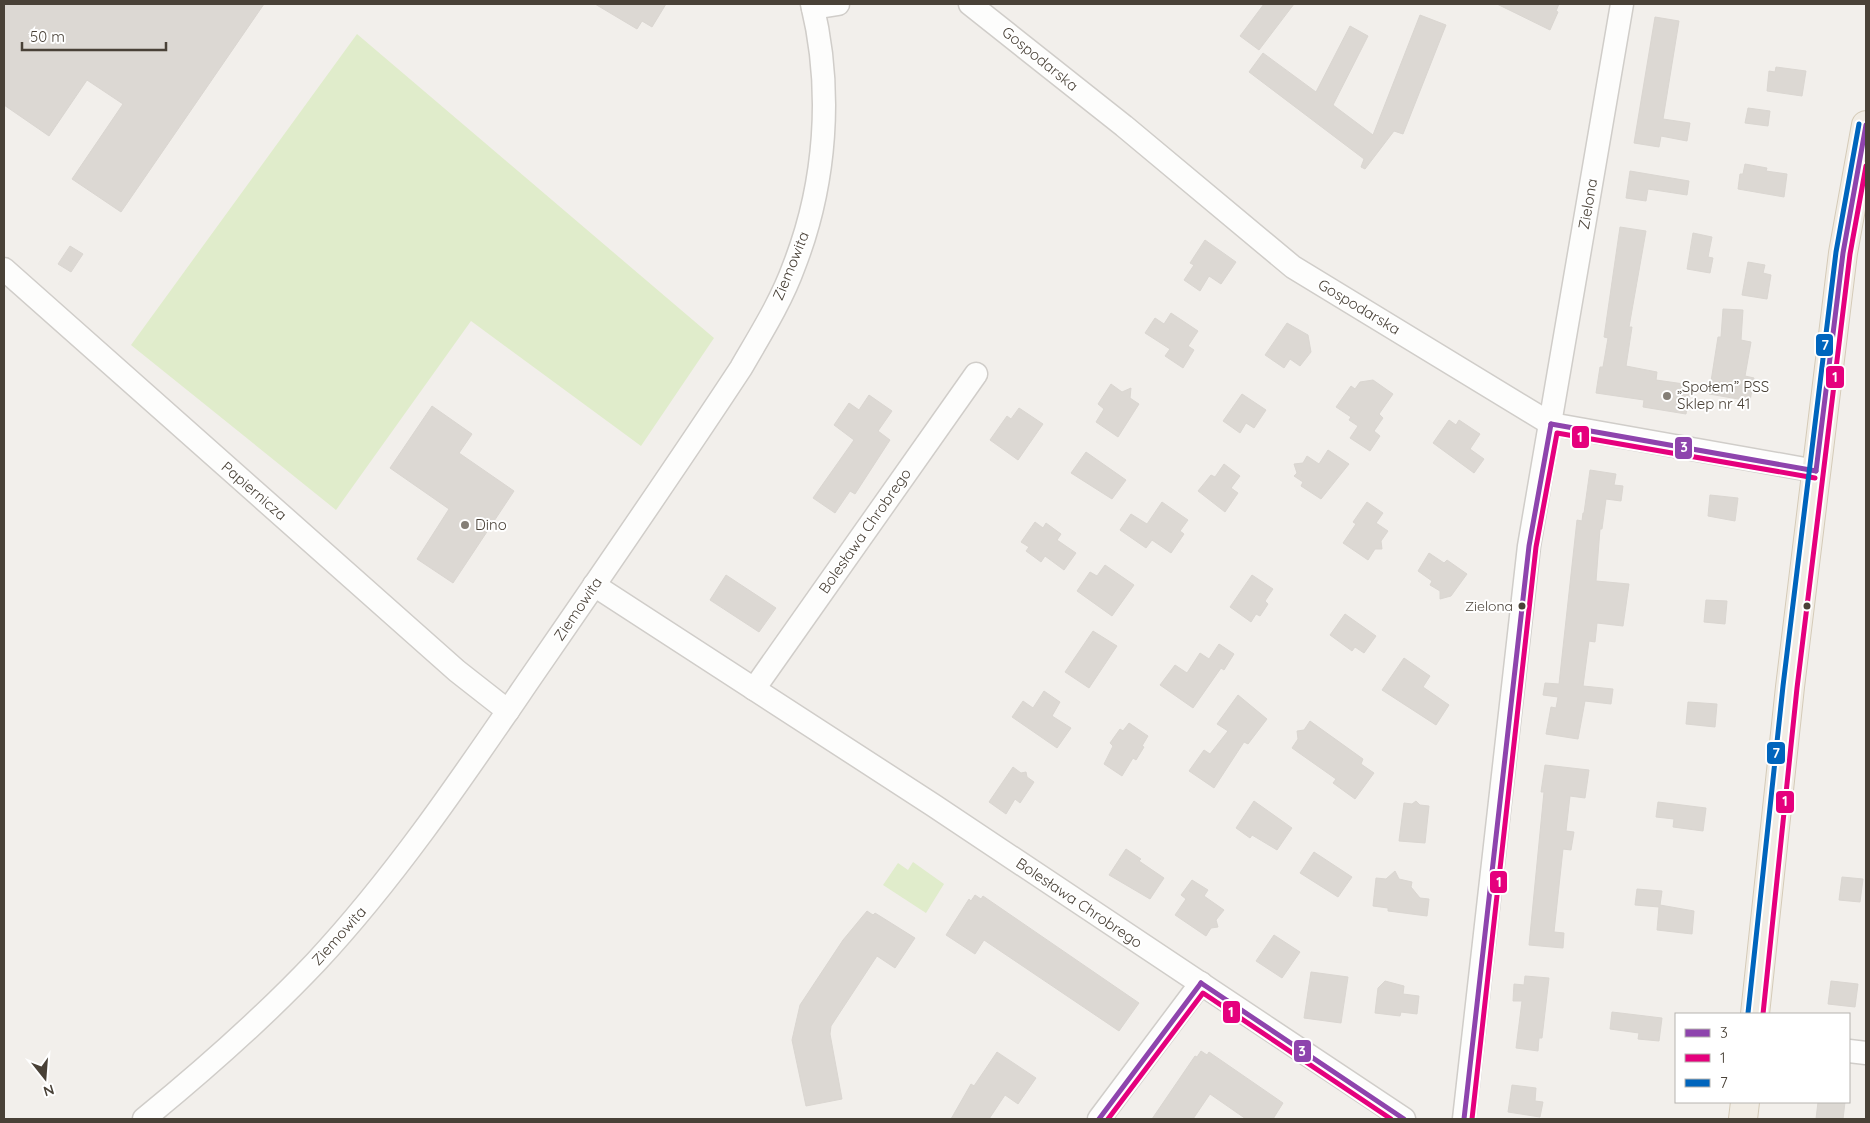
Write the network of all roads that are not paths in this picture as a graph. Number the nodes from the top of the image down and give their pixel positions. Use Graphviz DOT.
graph roads {
  1 [pos="838,4"];
  2 [pos="970,4"];
  3 [pos="1622,4"];
  4 [pos="813,6"];
  5 [pos="1866,125"];
  6 [pos="4,269"];
  7 [pos="976,374"];
  8 [pos="1551,424"];
  9 [pos="1816,471"];
  10 [pos="594,585"];
  11 [pos="754,688"];
  12 [pos="508,711"];
  13 [pos="1201,983"];
  14 [pos="1755,1013"];
  15 [pos="1850,1051"];
  16 [pos="1866,1053"];
  17 [pos="1745,1103"];
  18 [pos="144,1119"];
  19 [pos="1099,1119"];
  20 [pos="1404,1119"];
  21 [pos="1464,1119"];
  22 [pos="1743,1119"];
  1 -- 4 [label="street"];
  2 -- 8 [label="street, Gospodarska"];
  3 -- 8 [label="street, Zielona"];
  4 -- 10 [label="street, Ziemowita"];
  5 -- 9 [label="main road"];
  6 -- 12 [label="street, Papiernicza"];
  7 -- 11 [label="street, Bolesława Chrobrego"];
  8 -- 9 [label="street, Gospodarska"];
  8 -- 21 [label="street, Zielona"];
  9 -- 14 [label="main road"];
  10 -- 11 [label="street, Bolesława Chrobrego"];
  10 -- 12 [label="street, Ziemowita"];
  11 -- 13 [label="street, Bolesława Chrobrego"];
  12 -- 18 [label="street, Ziemowita"];
  13 -- 19 [label="street"];
  13 -- 20 [label="street, Bolesława Chrobrego"];
  15 -- 16 [label="street"];
  17 -- 22 [label="main road"];
}
